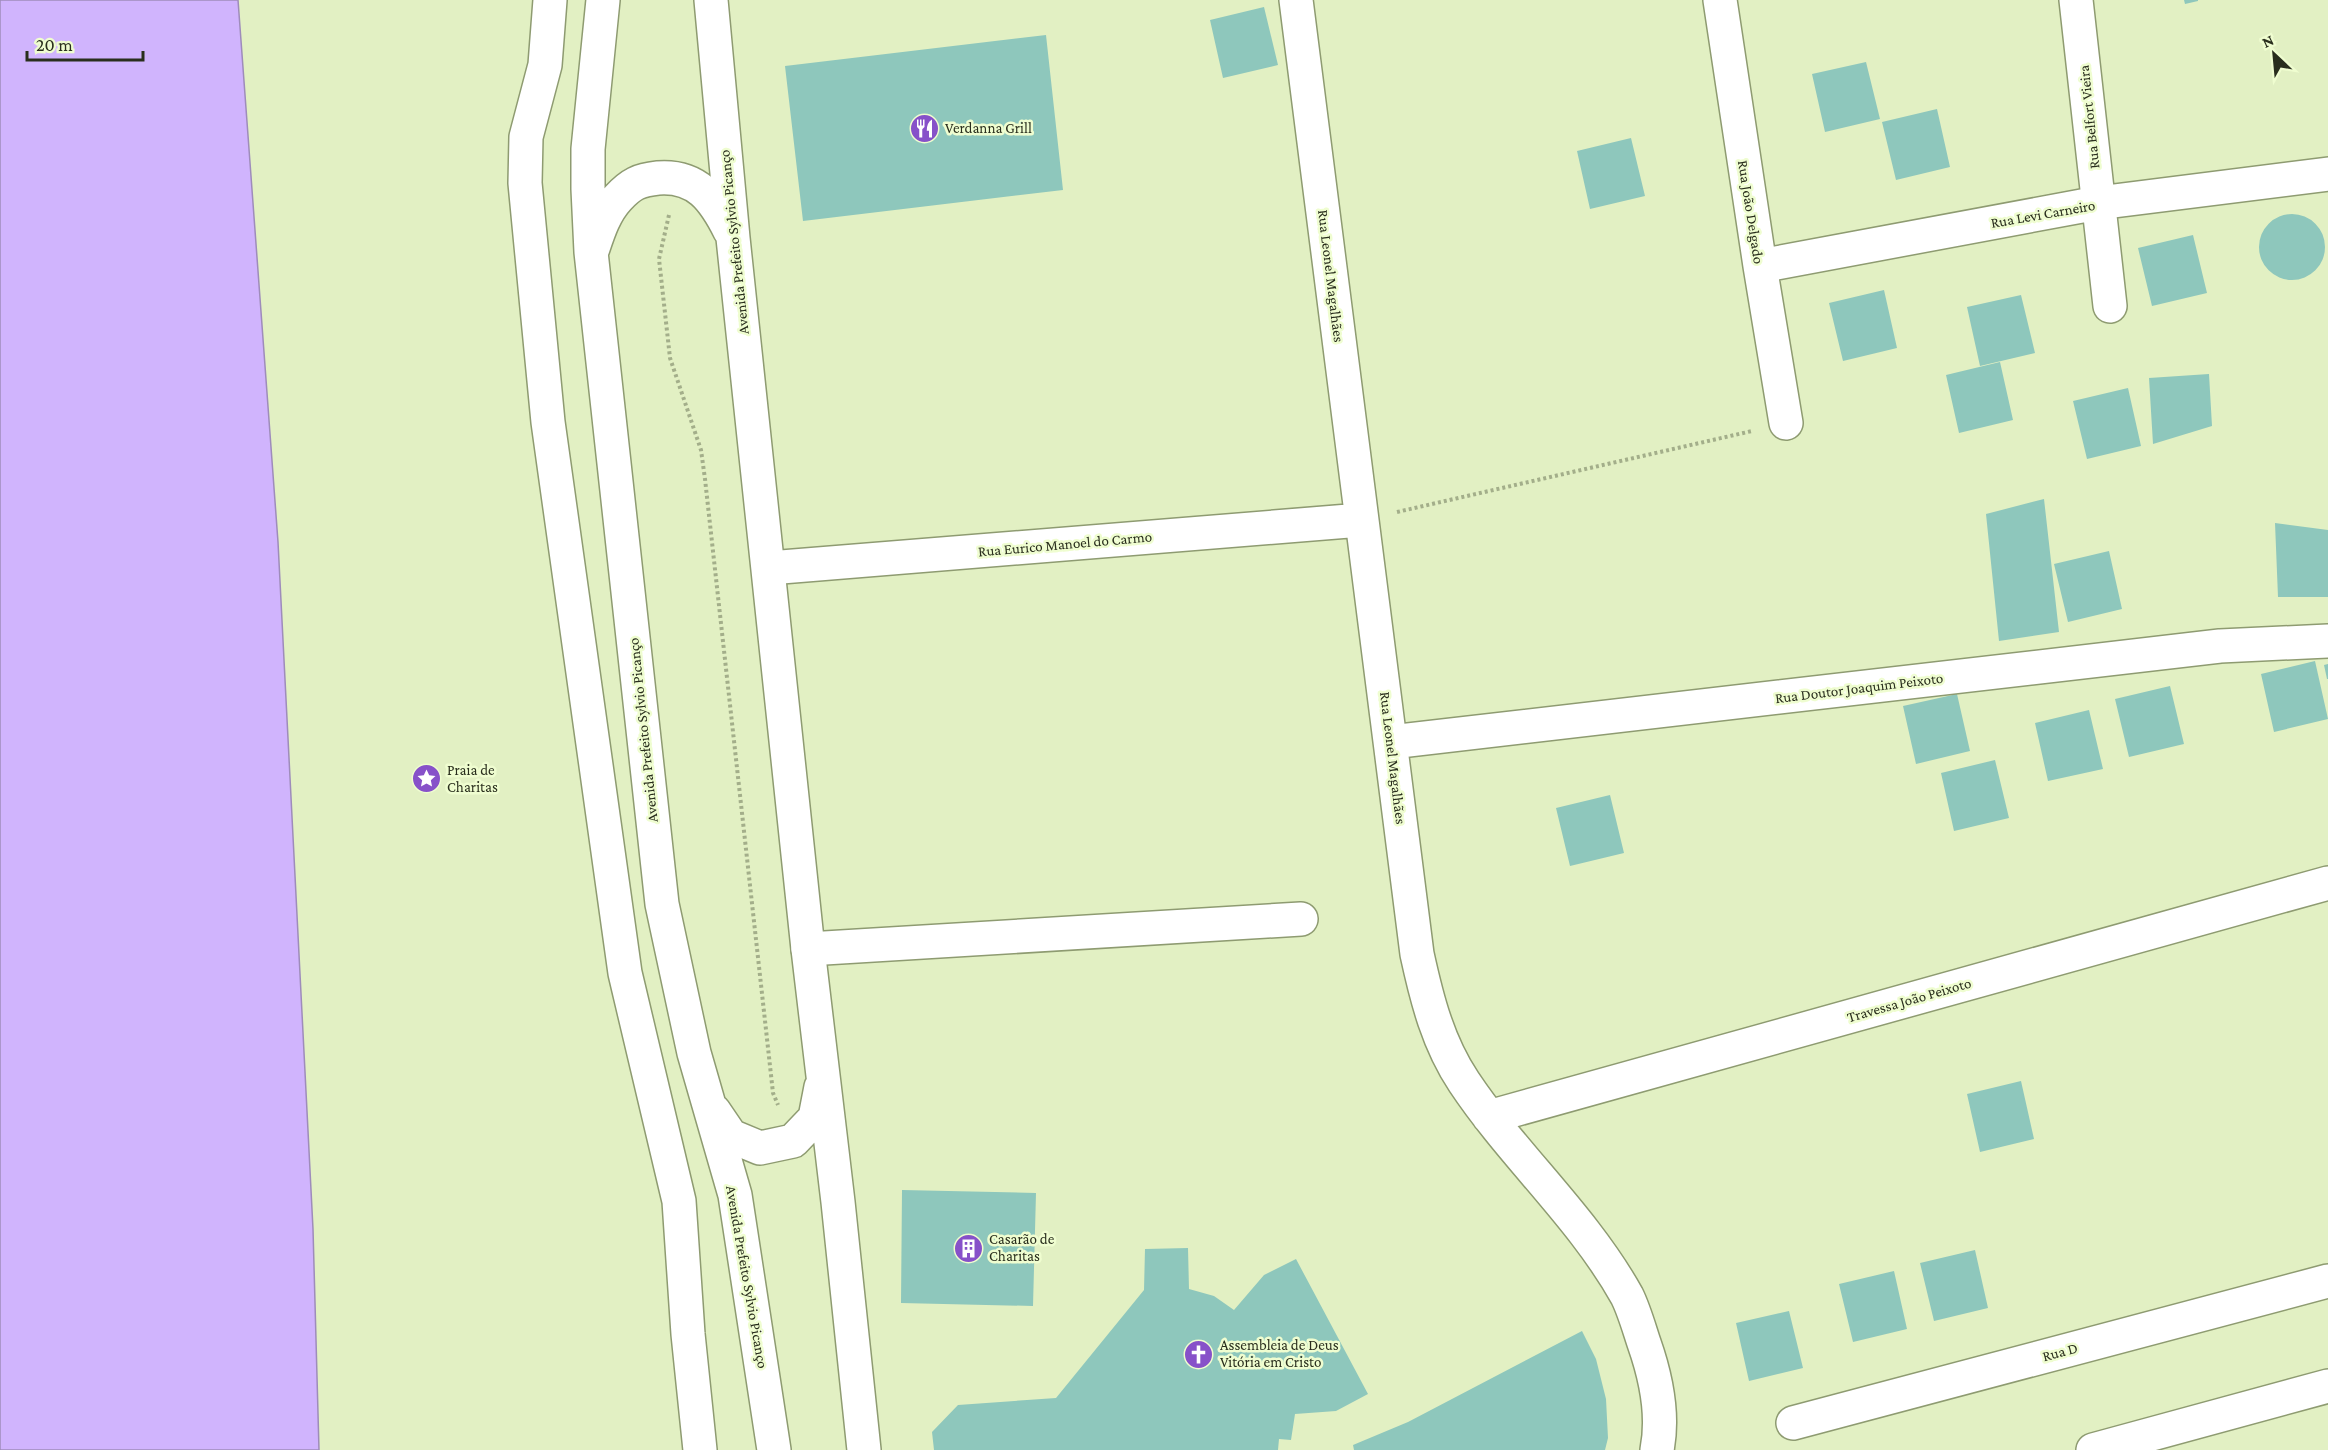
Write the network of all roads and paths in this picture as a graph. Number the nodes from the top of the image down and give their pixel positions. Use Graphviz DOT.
graph roads {
  1 [pos="550,0"];
  2 [pos="603,0"];
  3 [pos="711,0"];
  4 [pos="1296,0"];
  5 [pos="1720,0"];
  6 [pos="2076,0"];
  7 [pos="2328,174"];
  8 [pos="683,180"];
  9 [pos="2098,203"];
  10 [pos="733,238"];
  11 [pos="591,252"];
  12 [pos="1760,266"];
  13 [pos="2110,306"];
  14 [pos="1786,423"];
  15 [pos="1361,520"];
  16 [pos="769,568"];
  17 [pos="2328,641"];
  18 [pos="1391,742"];
  19 [pos="2328,883"];
  20 [pos="1301,919"];
  21 [pos="808,949"];
  22 [pos="823,1076"];
  23 [pos="709,1105"];
  24 [pos="1490,1117"];
  25 [pos="794,1141"];
  26 [pos="2328,1281"];
  27 [pos="2328,1386"];
  28 [pos="1792,1423"];
  29 [pos="700,1450"];
  30 [pos="774,1450"];
  31 [pos="864,1450"];
  32 [pos="1658,1450"];
  33 [pos="2093,1450"];
  1 -- 29 [label="street"];
  2 -- 11 [label="street, Avenida Prefeito Sylvio Picanço"];
  3 -- 10 [label="street, Avenida Prefeito Sylvio Picanço"];
  4 -- 15 [label="street, Rua Leonel Magalhães"];
  5 -- 12 [label="street, Rua João Delgado"];
  6 -- 9 [label="street, Rua Belfort Vieira"];
  7 -- 9 [label="street, Rua Levi Carneiro"];
  8 -- 10 [label="street"];
  8 -- 11 [label="street"];
  8 -- 25 [label="path"];
  9 -- 12 [label="street, Rua Levi Carneiro"];
  9 -- 13 [label="street, Rua Belfort Vieira"];
  10 -- 16 [label="street, Avenida Prefeito Sylvio Picanço"];
  11 -- 23 [label="street, Avenida Prefeito Sylvio Picanço"];
  12 -- 14 [label="street, Rua João Delgado"];
  14 -- 15 [label="path"];
  15 -- 16 [label="street, Rua Eurico Manoel do Carmo"];
  15 -- 18 [label="street, Rua Leonel Magalhães"];
  16 -- 21 [label="street, Avenida Prefeito Sylvio Picanço"];
  17 -- 18 [label="street, Rua Doutor Joaquim Peixoto"];
  18 -- 24 [label="street, Rua Leonel Magalhães"];
  19 -- 24 [label="street, Travessa João Peixoto"];
  20 -- 21 [label="street"];
  21 -- 22 [label="street, Avenida Prefeito Sylvio Picanço"];
  22 -- 25 [label="street"];
  22 -- 31 [label="street, Avenida Prefeito Sylvio Picanço"];
  23 -- 25 [label="street"];
  23 -- 30 [label="street, Avenida Prefeito Sylvio Picanço"];
  24 -- 32 [label="street, Rua Leonel Magalhães"];
  26 -- 28 [label="street, Rua D"];
  27 -- 33 [label="street"];
}
